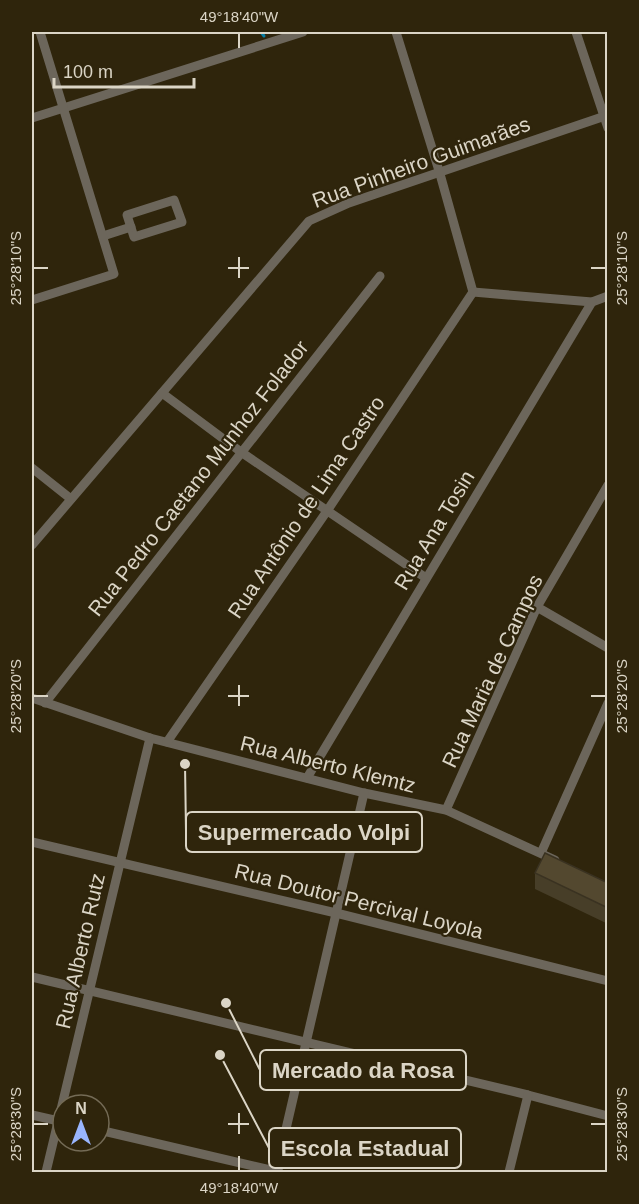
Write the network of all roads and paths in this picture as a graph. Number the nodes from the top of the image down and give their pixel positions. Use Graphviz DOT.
graph roads {
  1 [pos="40,32"];
  2 [pos="303,32"];
  3 [pos="396,32"];
  4 [pos="576,32"];
  5 [pos="277,36"];
  6 [pos="64,108"];
  7 [pos="606,116"];
  8 [pos="32,118"];
  9 [pos="608,128"];
  10 [pos="440,174"];
  11 [pos="131,227"];
  12 [pos="103,236"];
  13 [pos="380,276"];
  14 [pos="473,292"];
  15 [pos="608,296"];
  16 [pos="32,300"];
  17 [pos="592,302"];
  18 [pos="162,393"];
  19 [pos="241,452"];
  20 [pos="32,468"];
  21 [pos="608,485"];
  22 [pos="71,499"];
  23 [pos="327,511"];
  24 [pos="32,545"];
  25 [pos="426,578"];
  26 [pos="537,607"];
  27 [pos="608,648"];
  28 [pos="32,698"];
  29 [pos="608,702"];
  30 [pos="45,703"];
  31 [pos="150,738"];
  32 [pos="166,742"];
  33 [pos="307,778"];
  34 [pos="364,793"];
  35 [pos="446,810"];
  36 [pos="32,842"];
  37 [pos="541,853"];
  38 [pos="120,862"];
  39 [pos="560,863"];
  40 [pos="336,913"];
  41 [pos="32,977"];
  42 [pos="608,981"];
  43 [pos="89,991"];
  44 [pos="306,1043"];
  45 [pos="67,1093"];
  46 [pos="528,1095"];
  47 [pos="32,1115"];
  48 [pos="608,1116"];
  49 [pos="51,1119"];
  50 [pos="111,1133"];
  51 [pos="52,1153"];
  52 [pos="277,1172"];
  53 [pos="46,1173"];
  54 [pos="509,1173"];
  1 -- 6 [label="street"];
  2 -- 5 [label="street"];
  3 -- 10 [label="street"];
  4 -- 7 [label="street"];
  5 -- 6 [label="street"];
  6 -- 8 [label="street"];
  6 -- 12 [label="street"];
  7 -- 9 [label="street"];
  7 -- 10 [label="street, Rua Pinheiro Guimarães"];
  10 -- 14 [label="street"];
  10 -- 18 [label="street, Rua Pinheiro Guimarães"];
  11 -- 11 [label="street"];
  11 -- 12 [label="street"];
  12 -- 16 [label="street"];
  13 -- 19 [label="street, Rua Pedro Caetano Munhoz Folador"];
  14 -- 17 [label="street"];
  14 -- 23 [label="street, Rua Antônio de Lima Castro"];
  15 -- 17 [label="street"];
  17 -- 25 [label="street, Rua Ana Tosin"];
  18 -- 19 [label="street"];
  18 -- 22 [label="street, Rua Pinheiro Guimarães"];
  19 -- 23 [label="street"];
  19 -- 30 [label="street, Rua Pedro Caetano Munhoz Folador"];
  20 -- 22 [label="street"];
  21 -- 26 [label="street, Rua Maria de Campos"];
  22 -- 24 [label="street, Rua Pinheiro Guimarães"];
  23 -- 25 [label="street"];
  23 -- 32 [label="street, Rua Antônio de Lima Castro"];
  25 -- 33 [label="street, Rua Ana Tosin"];
  26 -- 27 [label="street"];
  26 -- 35 [label="street, Rua Maria de Campos"];
  28 -- 30 [label="street, Rua Alberto Klemtz"];
  29 -- 37 [label="street"];
  30 -- 31 [label="street, Rua Alberto Klemtz"];
  31 -- 32 [label="street, Rua Alberto Klemtz"];
  31 -- 38 [label="street, Rua Alberto Rutz"];
  32 -- 33 [label="street, Rua Alberto Klemtz"];
  33 -- 34 [label="street, Rua Alberto Klemtz"];
  34 -- 35 [label="street, Rua Alberto Klemtz"];
  34 -- 40 [label="street"];
  35 -- 37 [label="street, Rua Alberto Klemtz"];
  36 -- 38 [label="street, Rua Doutor Percival Loyola"];
  37 -- 39 [label="street, Rua Alberto Klemtz"];
  38 -- 40 [label="street, Rua Doutor Percival Loyola"];
  38 -- 43 [label="street, Rua Alberto Rutz"];
  40 -- 42 [label="street, Rua Doutor Percival Loyola"];
  40 -- 44 [label="street"];
  41 -- 43 [label="street"];
  43 -- 44 [label="street"];
  43 -- 45 [label="street, Rua Alberto Rutz"];
  44 -- 46 [label="street"];
  44 -- 52 [label="street"];
  46 -- 48 [label="street"];
  46 -- 54 [label="street"];
  47 -- 49 [label="street"];
  50 -- 52 [label="street"];
  51 -- 53 [label="street, Rua Alberto Rutz"];
}
